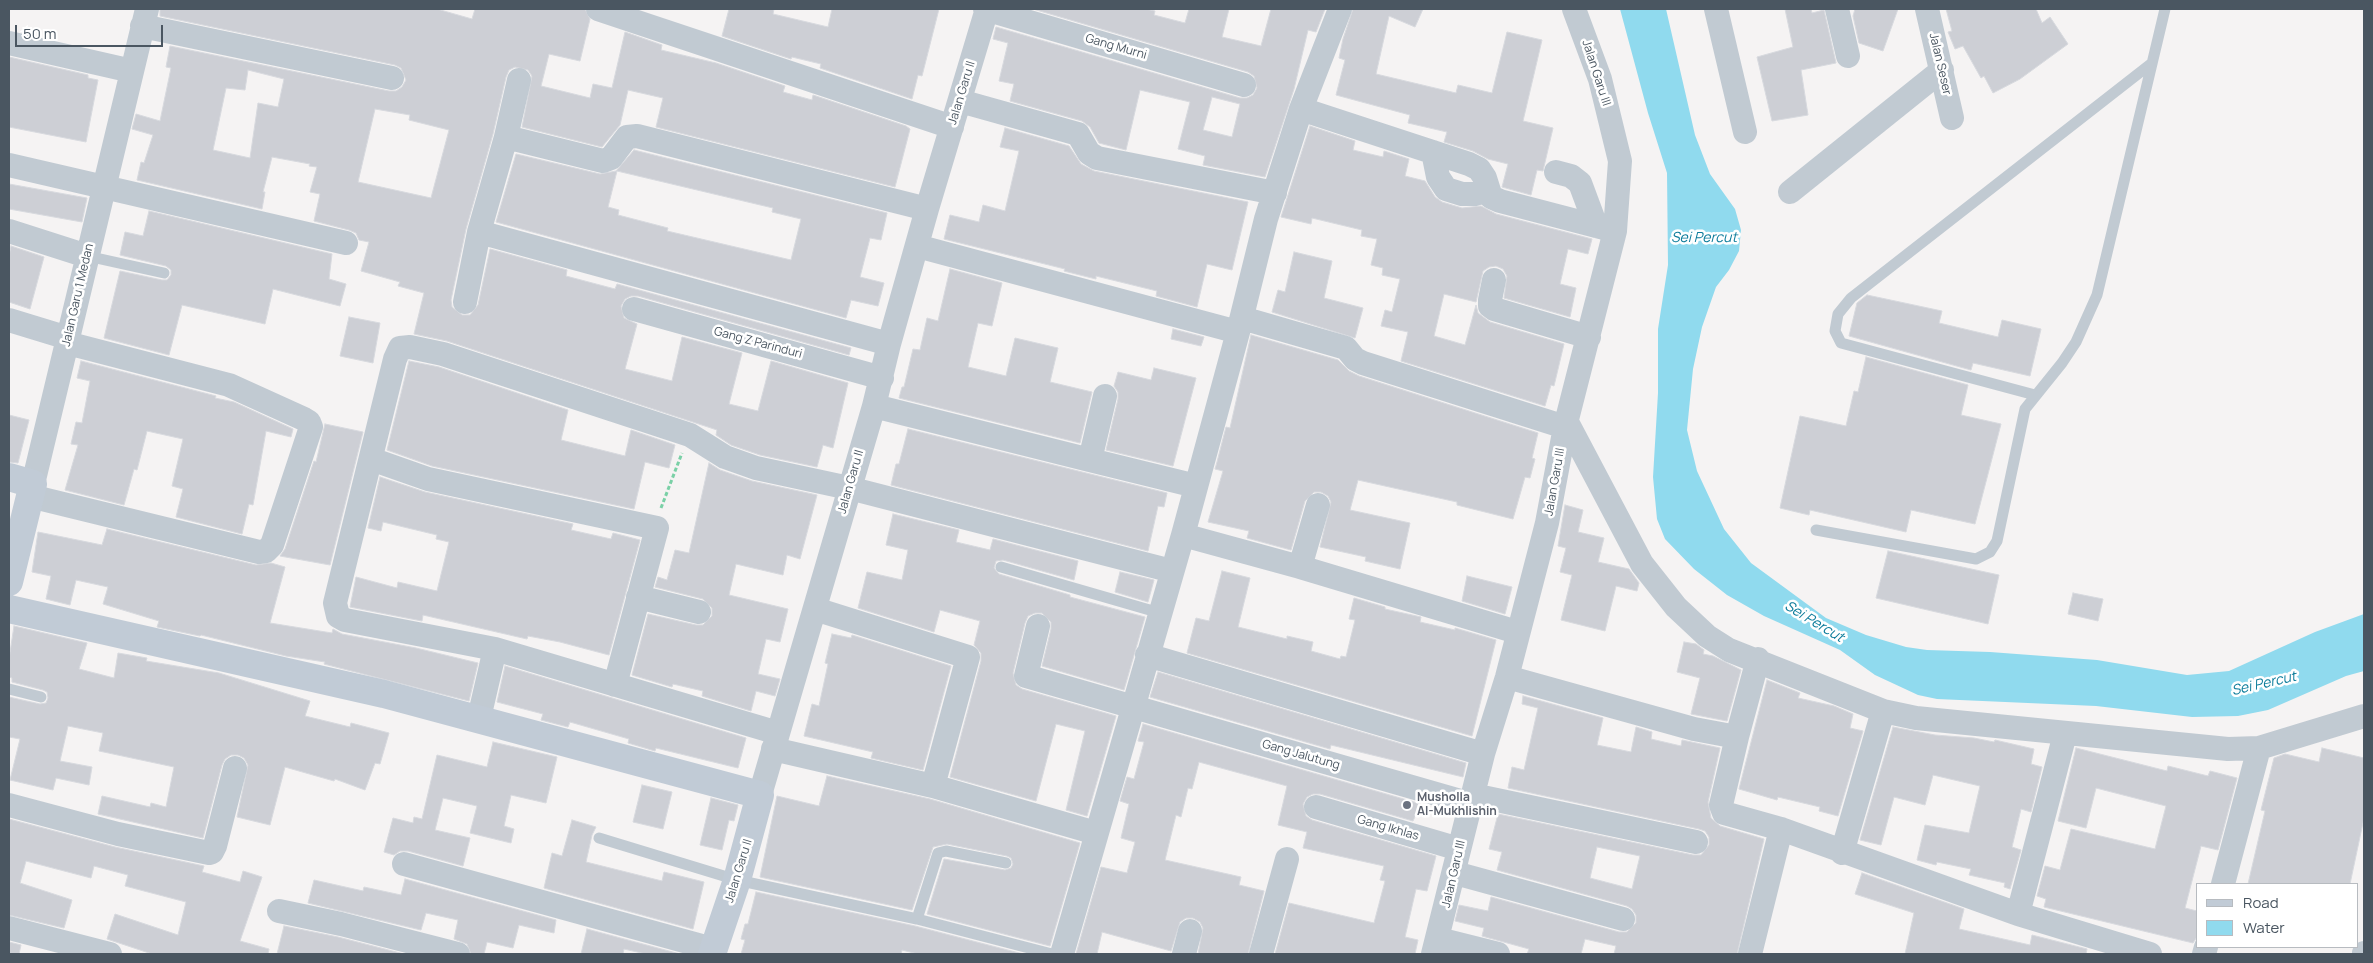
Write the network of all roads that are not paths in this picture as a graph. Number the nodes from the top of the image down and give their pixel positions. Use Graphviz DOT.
graph roads {
  1 [pos="598,9"];
  2 [pos="986,9"];
  3 [pos="1340,9"];
  4 [pos="1574,9"];
  5 [pos="1716,9"];
  6 [pos="1837,9"];
  7 [pos="1927,9"];
  8 [pos="2165,9"];
  9 [pos="144,17"];
  10 [pos="9,43"];
  11 [pos="1848,56"];
  12 [pos="2152,63"];
  13 [pos="1942,70"];
  14 [pos="132,71"];
  15 [pos="392,78"];
  16 [pos="519,80"];
  17 [pos="1244,85"];
  18 [pos="960,101"];
  19 [pos="1301,109"];
  20 [pos="1952,118"];
  21 [pos="952,127"];
  22 [pos="1745,132"];
  23 [pos="506,137"];
  24 [pos="9,164"];
  25 [pos="1556,172"];
  26 [pos="104,186"];
  27 [pos="1790,192"];
  28 [pos="1275,193"];
  29 [pos="927,209"];
  30 [pos="1605,228"];
  31 [pos="9,231"];
  32 [pos="479,232"];
  33 [pos="346,243"];
  34 [pos="917,246"];
  35 [pos="87,256"];
  36 [pos="164,274"];
  37 [pos="1494,280"];
  38 [pos="465,302"];
  39 [pos="634,309"];
  40 [pos="9,320"];
  41 [pos="1240,325"];
  42 [pos="1589,337"];
  43 [pos="67,340"];
  44 [pos="889,344"];
  45 [pos="882,378"];
  46 [pos="2035,395"];
  47 [pos="1105,396"];
  48 [pos="874,406"];
  49 [pos="1566,425"];
  50 [pos="372,459"];
  51 [pos="1090,460"];
  52 [pos="24,485"];
  53 [pos="1196,486"];
  54 [pos="849,488"];
  55 [pos="1318,505"];
  56 [pos="1816,530"];
  57 [pos="1183,535"];
  58 [pos="1001,567"];
  59 [pos="1300,567"];
  60 [pos="1172,571"];
  61 [pos="9,582"];
  62 [pos="638,597"];
  63 [pos="9,609"];
  64 [pos="815,609"];
  65 [pos="700,612"];
  66 [pos="1160,613"];
  67 [pos="1038,626"];
  68 [pos="1517,632"];
  69 [pos="495,649"];
  70 [pos="1147,654"];
  71 [pos="1758,659"];
  72 [pos="1507,677"];
  73 [pos="615,685"];
  74 [pos="9,689"];
  75 [pos="40,696"];
  76 [pos="1132,705"];
  77 [pos="1883,711"];
  78 [pos="2364,716"];
  79 [pos="479,718"];
  80 [pos="2065,734"];
  81 [pos="1736,737"];
  82 [pos="776,741"];
  83 [pos="2259,748"];
  84 [pos="1483,754"];
  85 [pos="235,768"];
  86 [pos="933,786"];
  87 [pos="760,795"];
  88 [pos="1472,800"];
  89 [pos="9,805"];
  90 [pos="1316,807"];
  91 [pos="1781,829"];
  92 [pos="1096,833"];
  93 [pos="599,838"];
  94 [pos="1696,842"];
  95 [pos="1459,850"];
  96 [pos="1842,852"];
  97 [pos="1287,859"];
  98 [pos="404,864"];
  99 [pos="1006,864"];
  100 [pos="1455,873"];
  101 [pos="738,880"];
  102 [pos="2223,883"];
  103 [pos="280,911"];
  104 [pos="2018,914"];
  105 [pos="917,919"];
  106 [pos="1623,919"];
  107 [pos="9,928"];
  108 [pos="1190,931"];
  109 [pos="1435,947"];
  110 [pos="712,952"];
  111 [pos="110,954"];
  112 [pos="458,954"];
  113 [pos="1052,954"];
  114 [pos="1062,954"];
  115 [pos="1184,954"];
  116 [pos="1261,954"];
  117 [pos="1498,954"];
  118 [pos="1750,954"];
  119 [pos="2150,954"];
  1 -- 21 [label="street"];
  2 -- 17 [label="street, Gang Murni"];
  2 -- 18 [label="street, Jalan Garu II"];
  3 -- 19 [label="street"];
  4 -- 30 [label="street, Jalan Garu III"];
  5 -- 22 [label="street"];
  6 -- 11 [label="street"];
  7 -- 13 [label="street, Jalan Seser"];
  8 -- 12 [label="lane"];
  9 -- 14 [label="street, Jalan Garu 1 Medan"];
  9 -- 15 [label="street"];
  10 -- 14 [label="street"];
  12 -- 46 [label="lane"];
  12 -- 46 [label="lane"];
  13 -- 20 [label="street, Jalan Seser"];
  13 -- 27 [label="street"];
  14 -- 26 [label="street, Jalan Garu 1 Medan"];
  16 -- 23 [label="street"];
  18 -- 21 [label="street, Jalan Garu II"];
  18 -- 28 [label="street"];
  19 -- 28 [label="street"];
  19 -- 30 [label="street"];
  21 -- 29 [label="street, Jalan Garu II"];
  23 -- 29 [label="street"];
  23 -- 32 [label="street"];
  24 -- 26 [label="street"];
  25 -- 30 [label="street"];
  26 -- 33 [label="street"];
  26 -- 35 [label="street, Jalan Garu 1 Medan"];
  28 -- 41 [label="street"];
  29 -- 34 [label="street, Jalan Garu II"];
  30 -- 42 [label="street, Jalan Garu III"];
  31 -- 35 [label="street"];
  32 -- 38 [label="street"];
  32 -- 44 [label="street"];
  34 -- 41 [label="street"];
  34 -- 44 [label="street, Jalan Garu II"];
  35 -- 36 [label="lane"];
  35 -- 43 [label="street, Jalan Garu 1 Medan"];
  37 -- 42 [label="street"];
  39 -- 45 [label="street, Gang Z Parinduri"];
  40 -- 43 [label="street"];
  41 -- 49 [label="street"];
  41 -- 53 [label="street"];
  42 -- 49 [label="street, Jalan Garu III"];
  43 -- 52 [label="street, Jalan Garu 1 Medan"];
  43 -- 52 [label="street"];
  44 -- 45 [label="street, Jalan Garu II"];
  45 -- 48 [label="street, Jalan Garu II"];
  46 -- 56 [label="lane"];
  47 -- 51 [label="street"];
  48 -- 51 [label="street"];
  48 -- 54 [label="street, Jalan Garu II"];
  49 -- 68 [label="street, Jalan Garu III"];
  49 -- 71 [label="street"];
  50 -- 54 [label="street"];
  50 -- 62 [label="street"];
  50 -- 69 [label="street"];
  51 -- 53 [label="street"];
  52 -- 61 [label="street, Jalan Garu 1 Medan"];
  53 -- 57 [label="street"];
  54 -- 60 [label="street"];
  54 -- 64 [label="street, Jalan Garu II"];
  55 -- 59 [label="street"];
  57 -- 59 [label="street"];
  57 -- 60 [label="street"];
  58 -- 66 [label="lane"];
  59 -- 68 [label="street"];
  60 -- 66 [label="street"];
  62 -- 65 [label="street"];
  62 -- 73 [label="street"];
  63 -- 79 [label="street"];
  64 -- 82 [label="street, Jalan Garu II"];
  64 -- 86 [label="street"];
  66 -- 70 [label="street"];
  67 -- 76 [label="street, Gang Jalutung"];
  68 -- 72 [label="street, Jalan Garu III"];
  69 -- 73 [label="street"];
  69 -- 79 [label="street"];
  70 -- 76 [label="street"];
  70 -- 84 [label="street"];
  71 -- 77 [label="street"];
  71 -- 81 [label="street"];
  72 -- 81 [label="street"];
  72 -- 84 [label="street, Jalan Garu III"];
  73 -- 82 [label="street"];
  74 -- 75 [label="lane"];
  76 -- 88 [label="street, Gang Jalutung"];
  76 -- 92 [label="street"];
  77 -- 80 [label="street"];
  77 -- 96 [label="street"];
  78 -- 83 [label="street"];
  79 -- 87 [label="street"];
  80 -- 83 [label="street"];
  80 -- 104 [label="street"];
  81 -- 91 [label="street"];
  82 -- 86 [label="street"];
  82 -- 87 [label="street, Jalan Garu II"];
  83 -- 102 [label="street"];
  84 -- 88 [label="street, Jalan Garu III"];
  85 -- 89 [label="street"];
  86 -- 92 [label="street"];
  87 -- 101 [label="street, Jalan Garu II"];
  88 -- 94 [label="street, Gang Jalutung"];
  88 -- 95 [label="street, Jalan Garu III"];
  90 -- 95 [label="street, Gang Ikhlas"];
  91 -- 96 [label="street"];
  91 -- 118 [label="street"];
  92 -- 114 [label="street"];
  93 -- 101 [label="lane"];
  95 -- 100 [label="street, Jalan Garu III"];
  96 -- 104 [label="street"];
  97 -- 116 [label="street"];
  98 -- 110 [label="street"];
  99 -- 105 [label="lane"];
  100 -- 106 [label="street"];
  100 -- 109 [label="street, Jalan Garu III"];
  101 -- 105 [label="lane"];
  101 -- 110 [label="street, Jalan Garu II"];
  103 -- 112 [label="street"];
  104 -- 119 [label="street"];
  105 -- 113 [label="lane"];
  107 -- 111 [label="street"];
  108 -- 115 [label="street"];
  109 -- 117 [label="street"];
}
